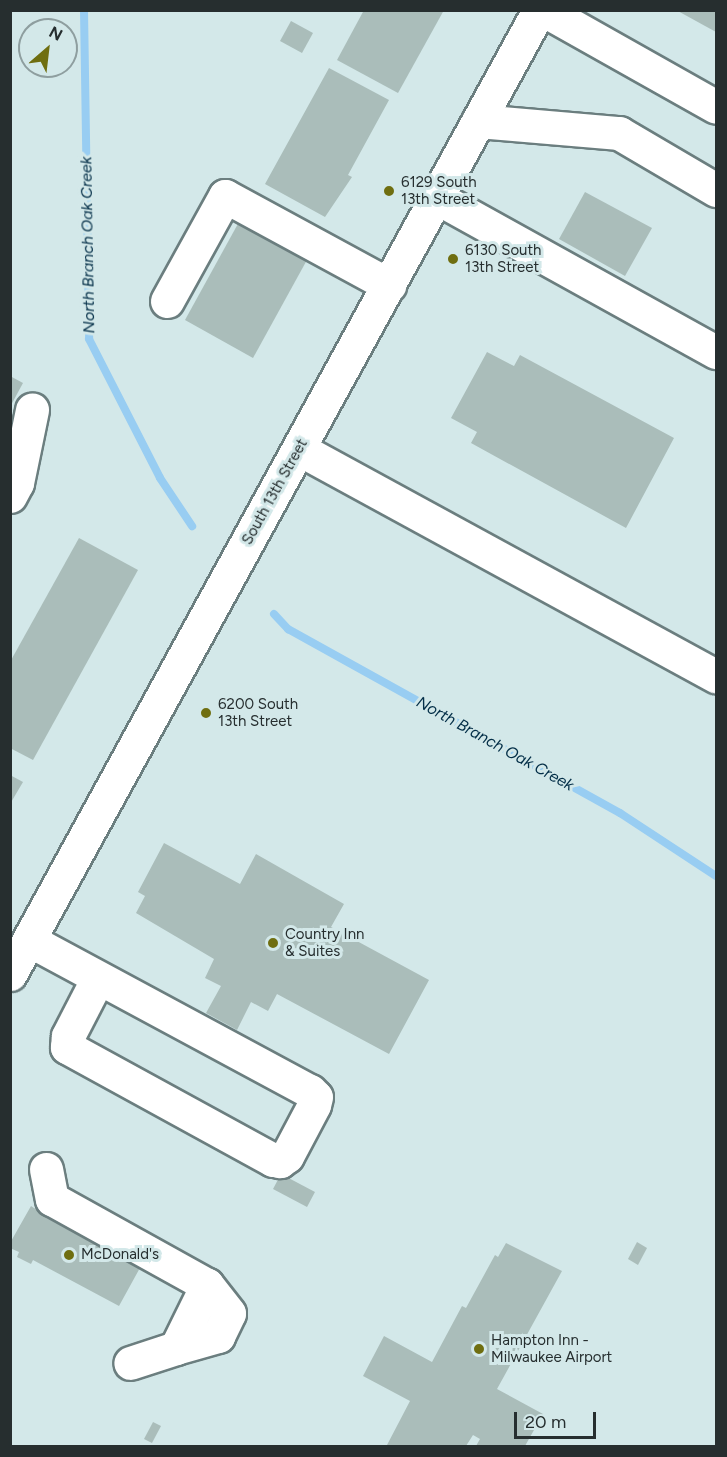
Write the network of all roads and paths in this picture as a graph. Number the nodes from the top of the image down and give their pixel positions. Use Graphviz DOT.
graph roads {
  1 [pos="539,10"];
  2 [pos="544,10"];
  3 [pos="717,107"];
  4 [pos="478,121"];
  5 [pos="717,190"];
  6 [pos="436,197"];
  7 [pos="388,285"];
  8 [pos="167,301"];
  9 [pos="717,352"];
  10 [pos="32,410"];
  11 [pos="298,449"];
  12 [pos="10,496"];
  13 [pos="717,676"];
  14 [pos="29,940"];
  15 [pos="10,974"];
  16 [pos="98,978"];
  17 [pos="46,1169"];
  18 [pos="130,1364"];
  1 -- 4 [label="street, South 13th Street"];
  2 -- 3 [label="street"];
  4 -- 5 [label="street"];
  4 -- 6 [label="street, South 13th Street"];
  6 -- 7 [label="street, South 13th Street"];
  6 -- 9 [label="street"];
  7 -- 8 [label="street"];
  7 -- 11 [label="street, South 13th Street"];
  10 -- 12 [label="street"];
  11 -- 13 [label="street"];
  11 -- 14 [label="street, South 13th Street"];
  14 -- 15 [label="street, South 13th Street"];
  14 -- 16 [label="street"];
  16 -- 16 [label="street"];
  17 -- 18 [label="street"];
}
